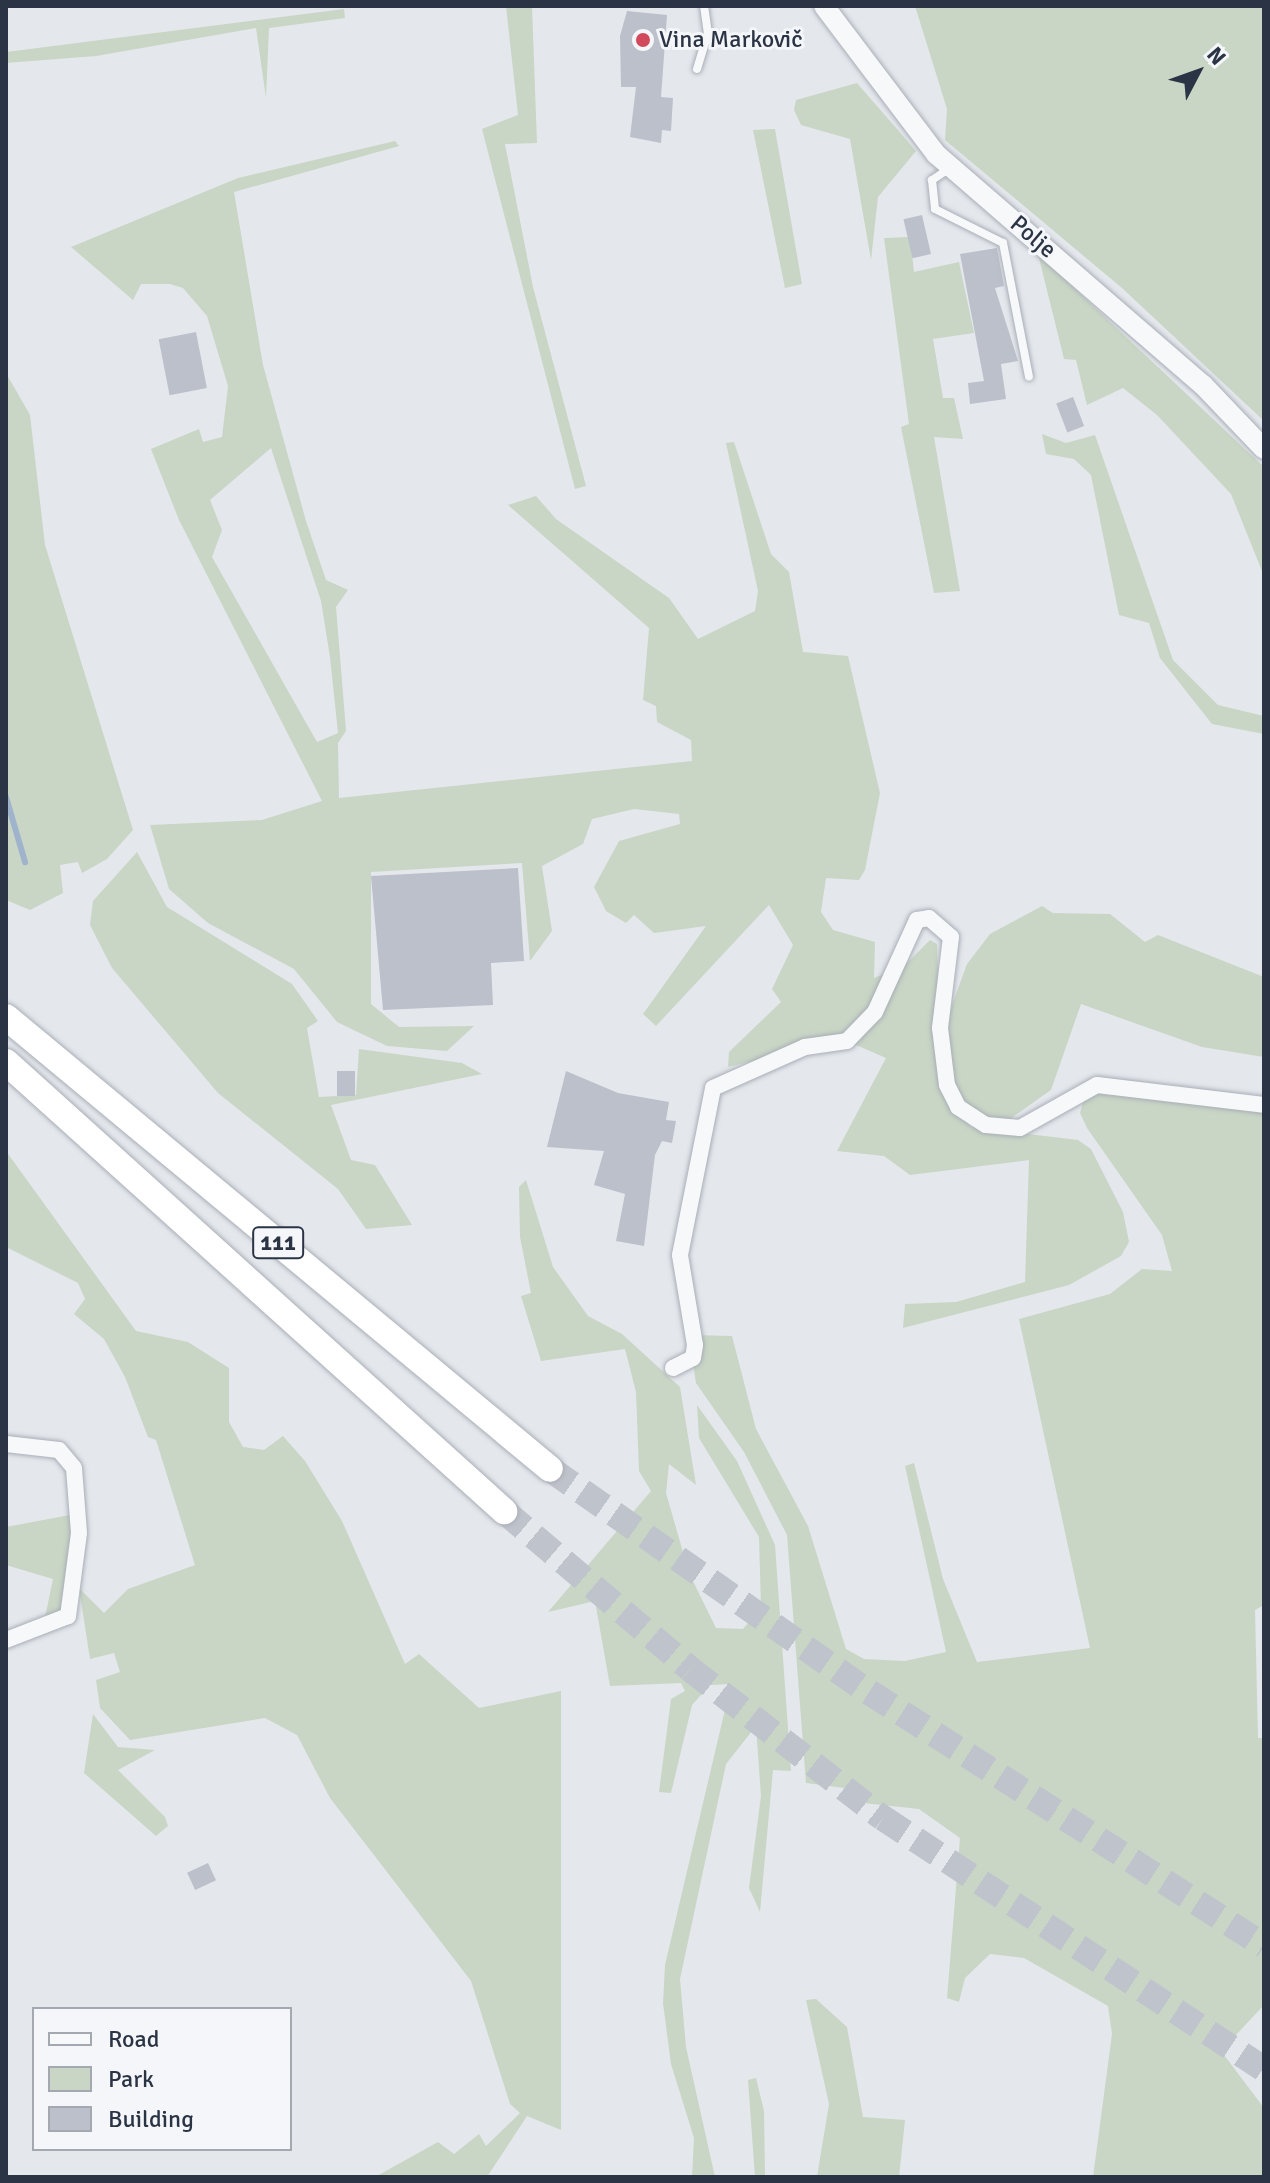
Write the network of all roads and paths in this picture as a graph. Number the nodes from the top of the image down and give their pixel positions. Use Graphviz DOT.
graph roads {
  1 [pos="704,6"];
  2 [pos="824,6"];
  3 [pos="697,69"];
  4 [pos="951,167"];
  5 [pos="1029,377"];
  6 [pos="1264,449"];
  7 [pos="6,1017"];
  8 [pos="6,1062"];
  9 [pos="1264,1105"];
  10 [pos="673,1368"];
  11 [pos="6,1444"];
  12 [pos="550,1469"];
  13 [pos="504,1511"];
  14 [pos="6,1640"];
  1 -- 3 [label="lane"];
  2 -- 4 [label="street, Polje"];
  4 -- 5 [label="lane"];
  4 -- 6 [label="street, Polje"];
  7 -- 12 [label="highway, 111"];
  8 -- 13 [label="highway, 111"];
  9 -- 10 [label="street"];
  11 -- 14 [label="street"];
}
